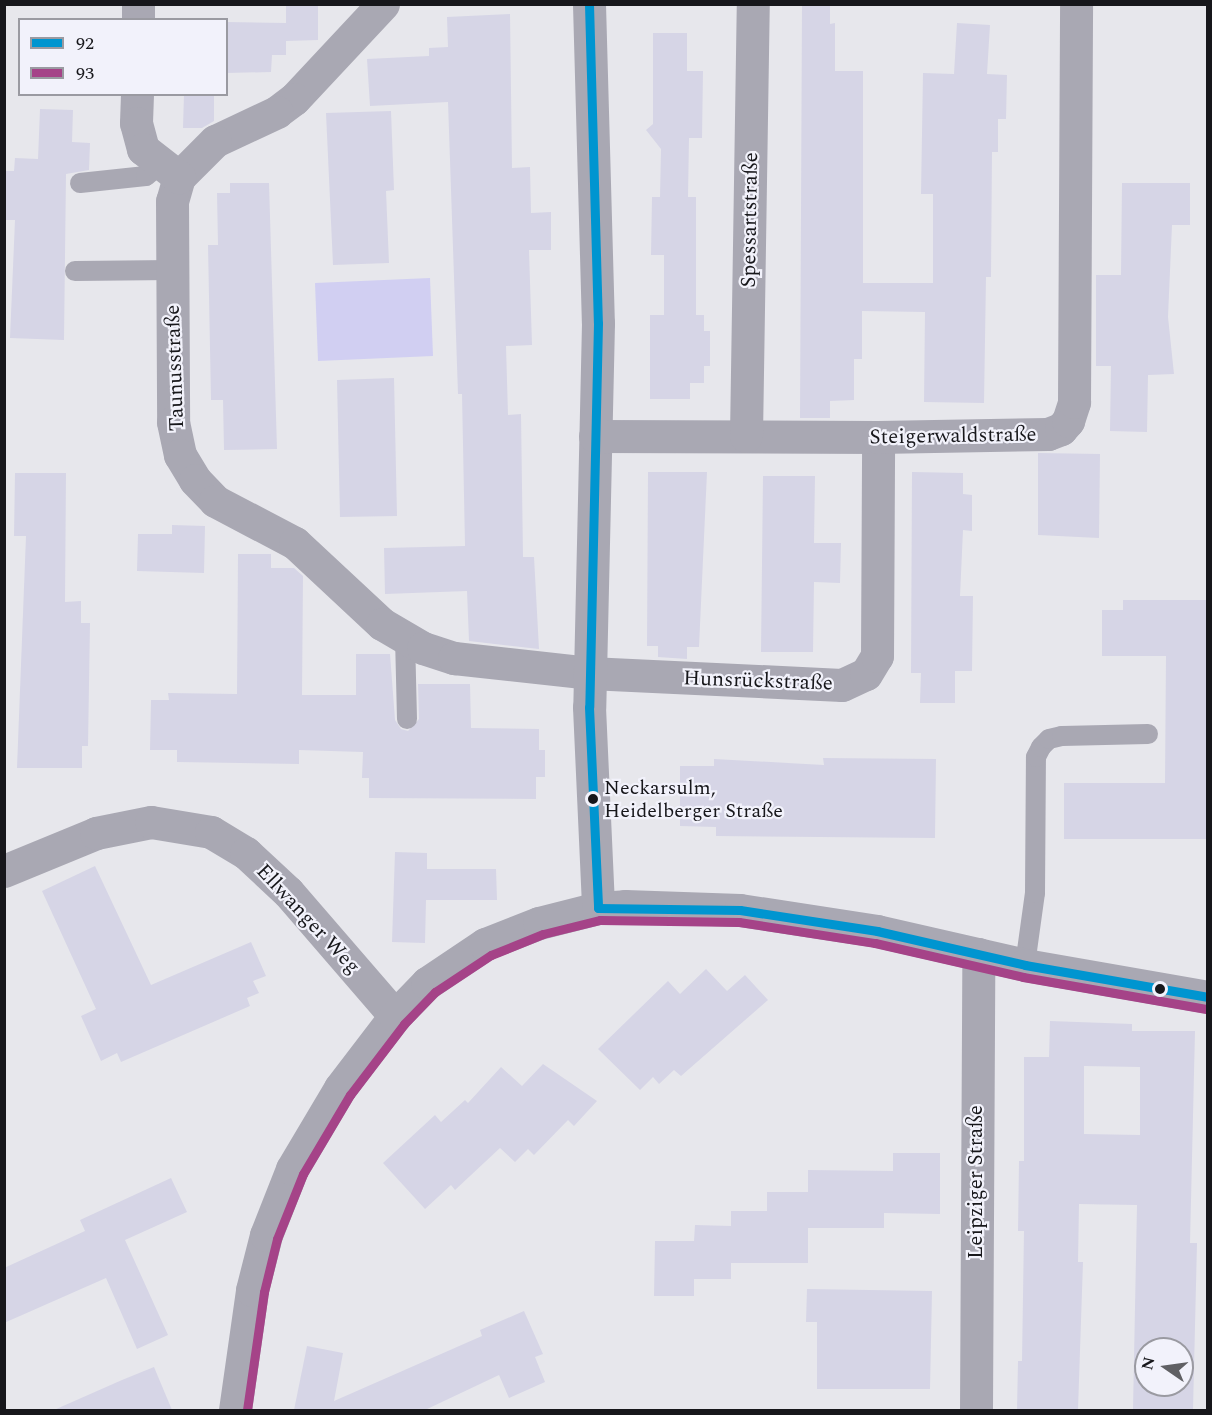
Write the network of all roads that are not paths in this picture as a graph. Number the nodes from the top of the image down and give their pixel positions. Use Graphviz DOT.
graph roads {
  1 [pos="383,4"];
  2 [pos="589,4"];
  3 [pos="753,4"];
  4 [pos="1076,4"];
  5 [pos="137,96"];
  6 [pos="169,171"];
  7 [pos="80,183"];
  8 [pos="172,270"];
  9 [pos="75,271"];
  10 [pos="595,436"];
  11 [pos="746,436"];
  12 [pos="878,437"];
  13 [pos="405,637"];
  14 [pos="589,673"];
  15 [pos="407,719"];
  16 [pos="1148,734"];
  17 [pos="4,871"];
  18 [pos="598,908"];
  19 [pos="978,954"];
  20 [pos="1025,965"];
  21 [pos="1208,997"];
  22 [pos="395,1016"];
  23 [pos="235,1410"];
  24 [pos="976,1410"];
  1 -- 6 [label="street"];
  2 -- 10 [label="street"];
  3 -- 11 [label="street, Spessartstraße"];
  4 -- 12 [label="street, Steigerwaldstraße"];
  5 -- 6 [label="street"];
  6 -- 7 [label="lane"];
  6 -- 8 [label="street, Taunusstraße"];
  8 -- 9 [label="lane"];
  8 -- 13 [label="street, Taunusstraße"];
  10 -- 11 [label="street, Steigerwaldstraße"];
  10 -- 14 [label="street"];
  11 -- 12 [label="street, Steigerwaldstraße"];
  12 -- 14 [label="street, Hunsrückstraße"];
  13 -- 14 [label="street, Taunusstraße"];
  13 -- 15 [label="lane"];
  14 -- 18 [label="street"];
  16 -- 20 [label="lane"];
  17 -- 22 [label="street, Ellwanger Weg"];
  18 -- 19 [label="street"];
  18 -- 22 [label="street"];
  19 -- 20 [label="street"];
  19 -- 24 [label="street, Leipziger Straße"];
  20 -- 21 [label="street"];
  22 -- 23 [label="street"];
}
